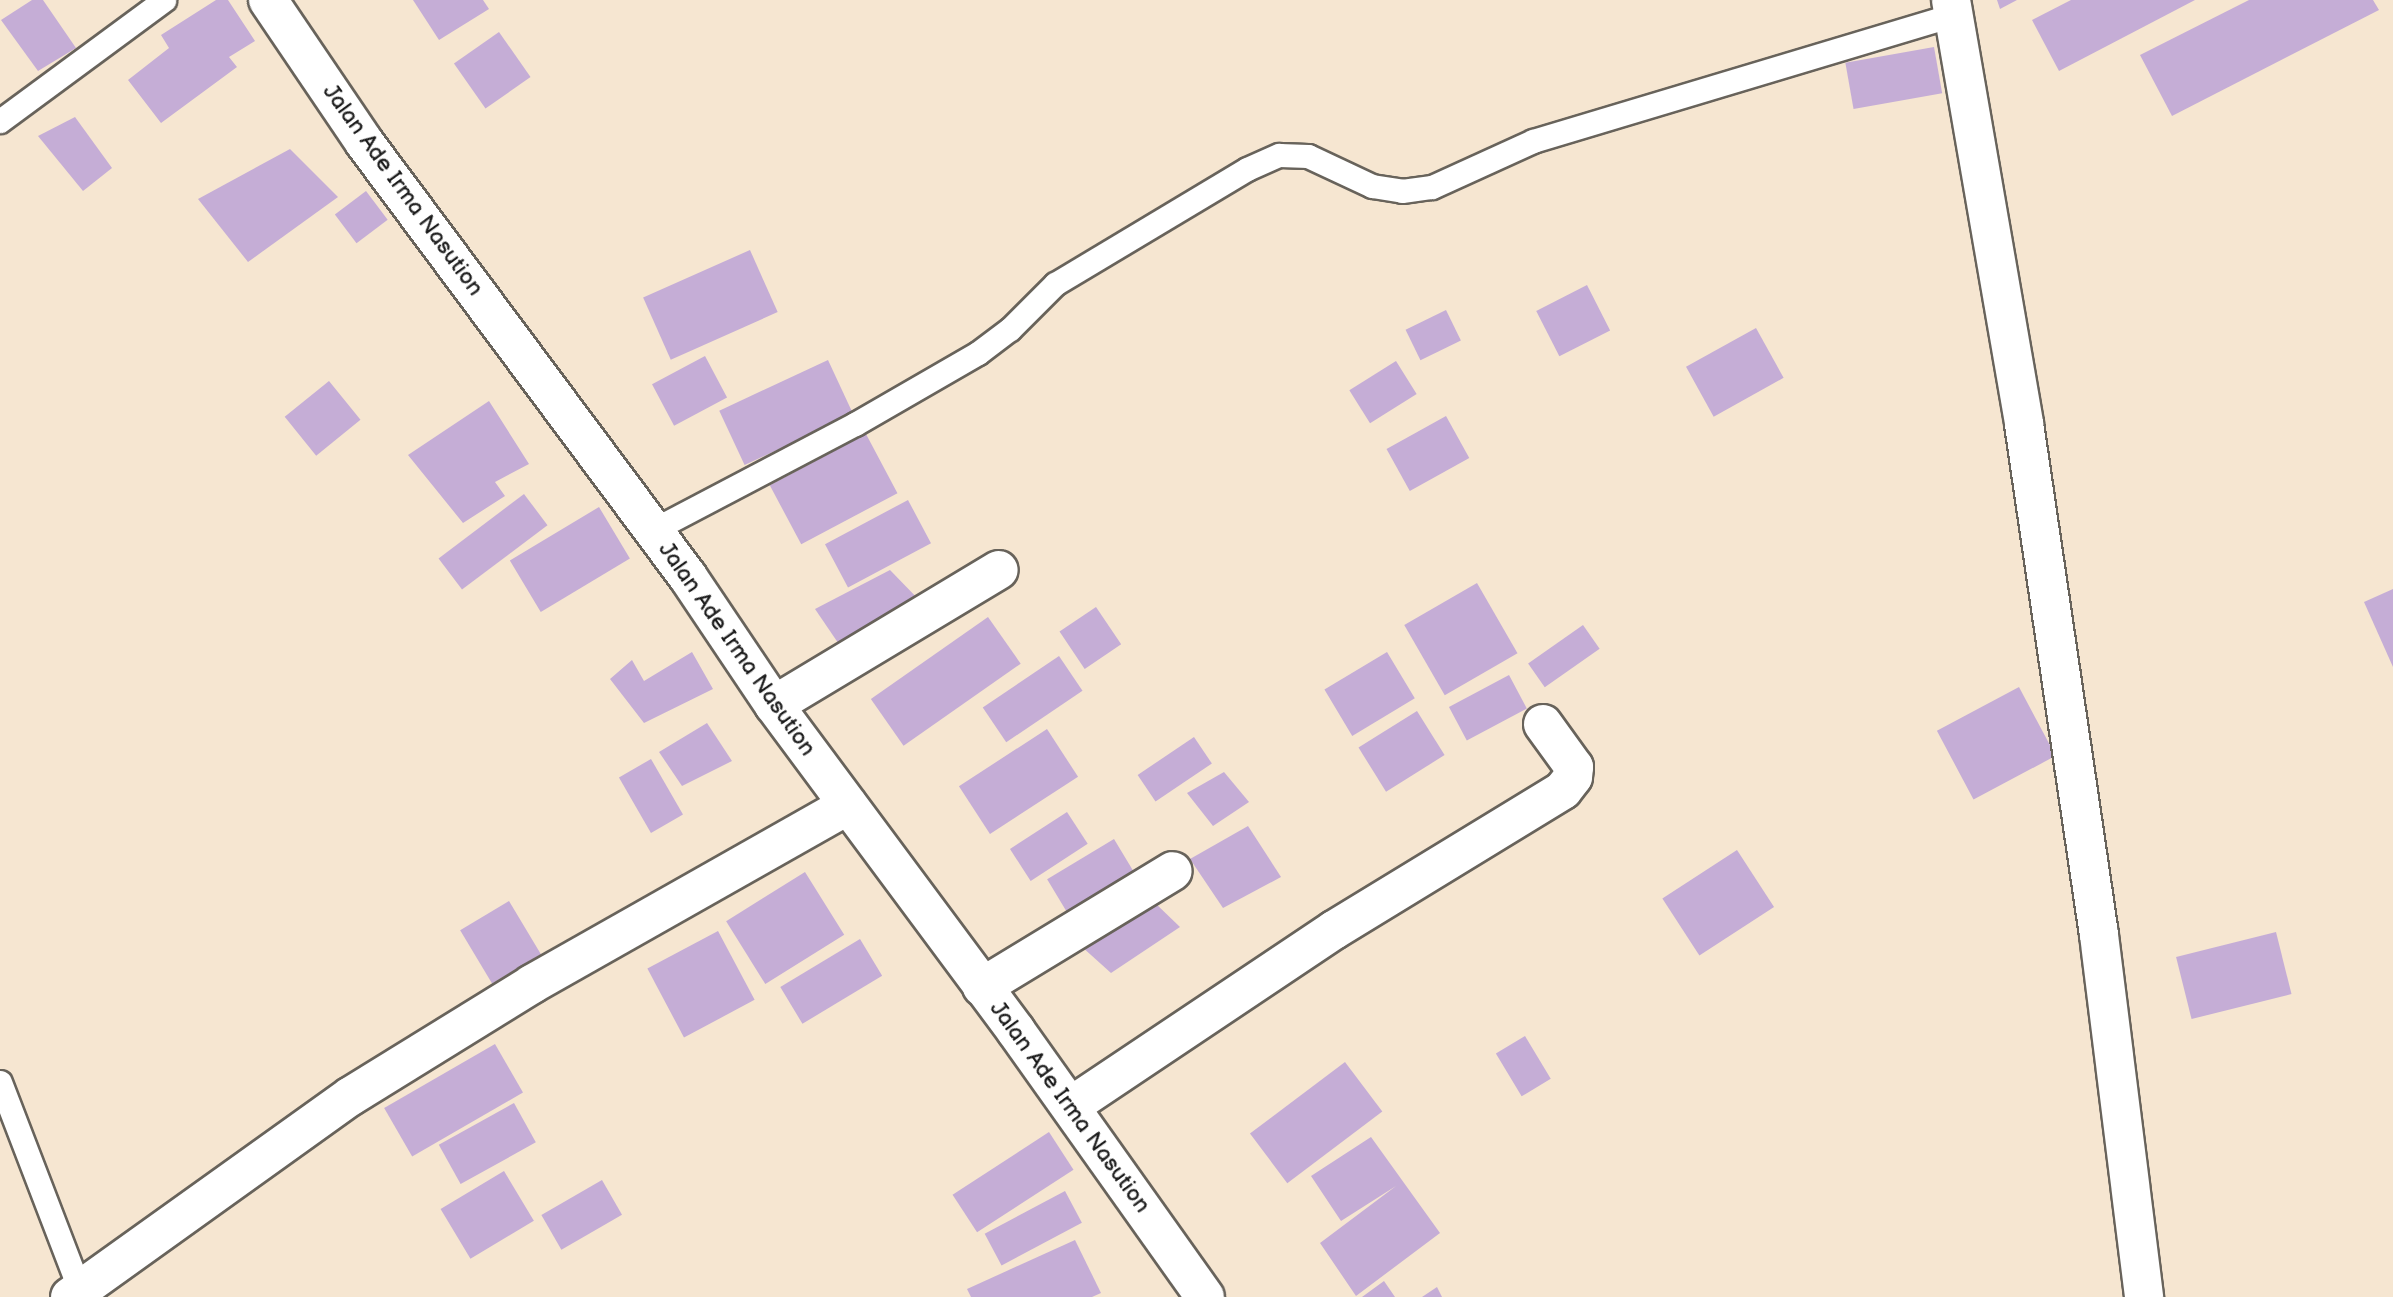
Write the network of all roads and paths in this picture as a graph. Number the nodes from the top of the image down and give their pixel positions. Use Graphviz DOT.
graph roads {
  1 [pos="164,0"];
  2 [pos="268,0"];
  3 [pos="1952,7"];
  4 [pos="0,121"];
  5 [pos="653,530"];
  6 [pos="999,570"];
  7 [pos="774,705"];
  8 [pos="1543,724"];
  9 [pos="848,805"];
  10 [pos="1173,871"];
  11 [pos="982,987"];
  12 [pos="0,1083"];
  13 [pos="1071,1106"];
  14 [pos="75,1293"];
  15 [pos="1205,1297"];
  16 [pos="2144,1297"];
  1 -- 4 [label="lane"];
  2 -- 5 [label="street, Jalan Ade Irma Nasution"];
  3 -- 5 [label="lane"];
  3 -- 16 [label="street"];
  5 -- 7 [label="street, Jalan Ade Irma Nasution"];
  6 -- 7 [label="street"];
  7 -- 9 [label="street, Jalan Ade Irma Nasution"];
  8 -- 13 [label="street"];
  9 -- 11 [label="street, Jalan Ade Irma Nasution"];
  9 -- 14 [label="street"];
  10 -- 11 [label="street"];
  11 -- 13 [label="street, Jalan Ade Irma Nasution"];
  12 -- 14 [label="lane"];
  13 -- 15 [label="street, Jalan Ade Irma Nasution"];
}
